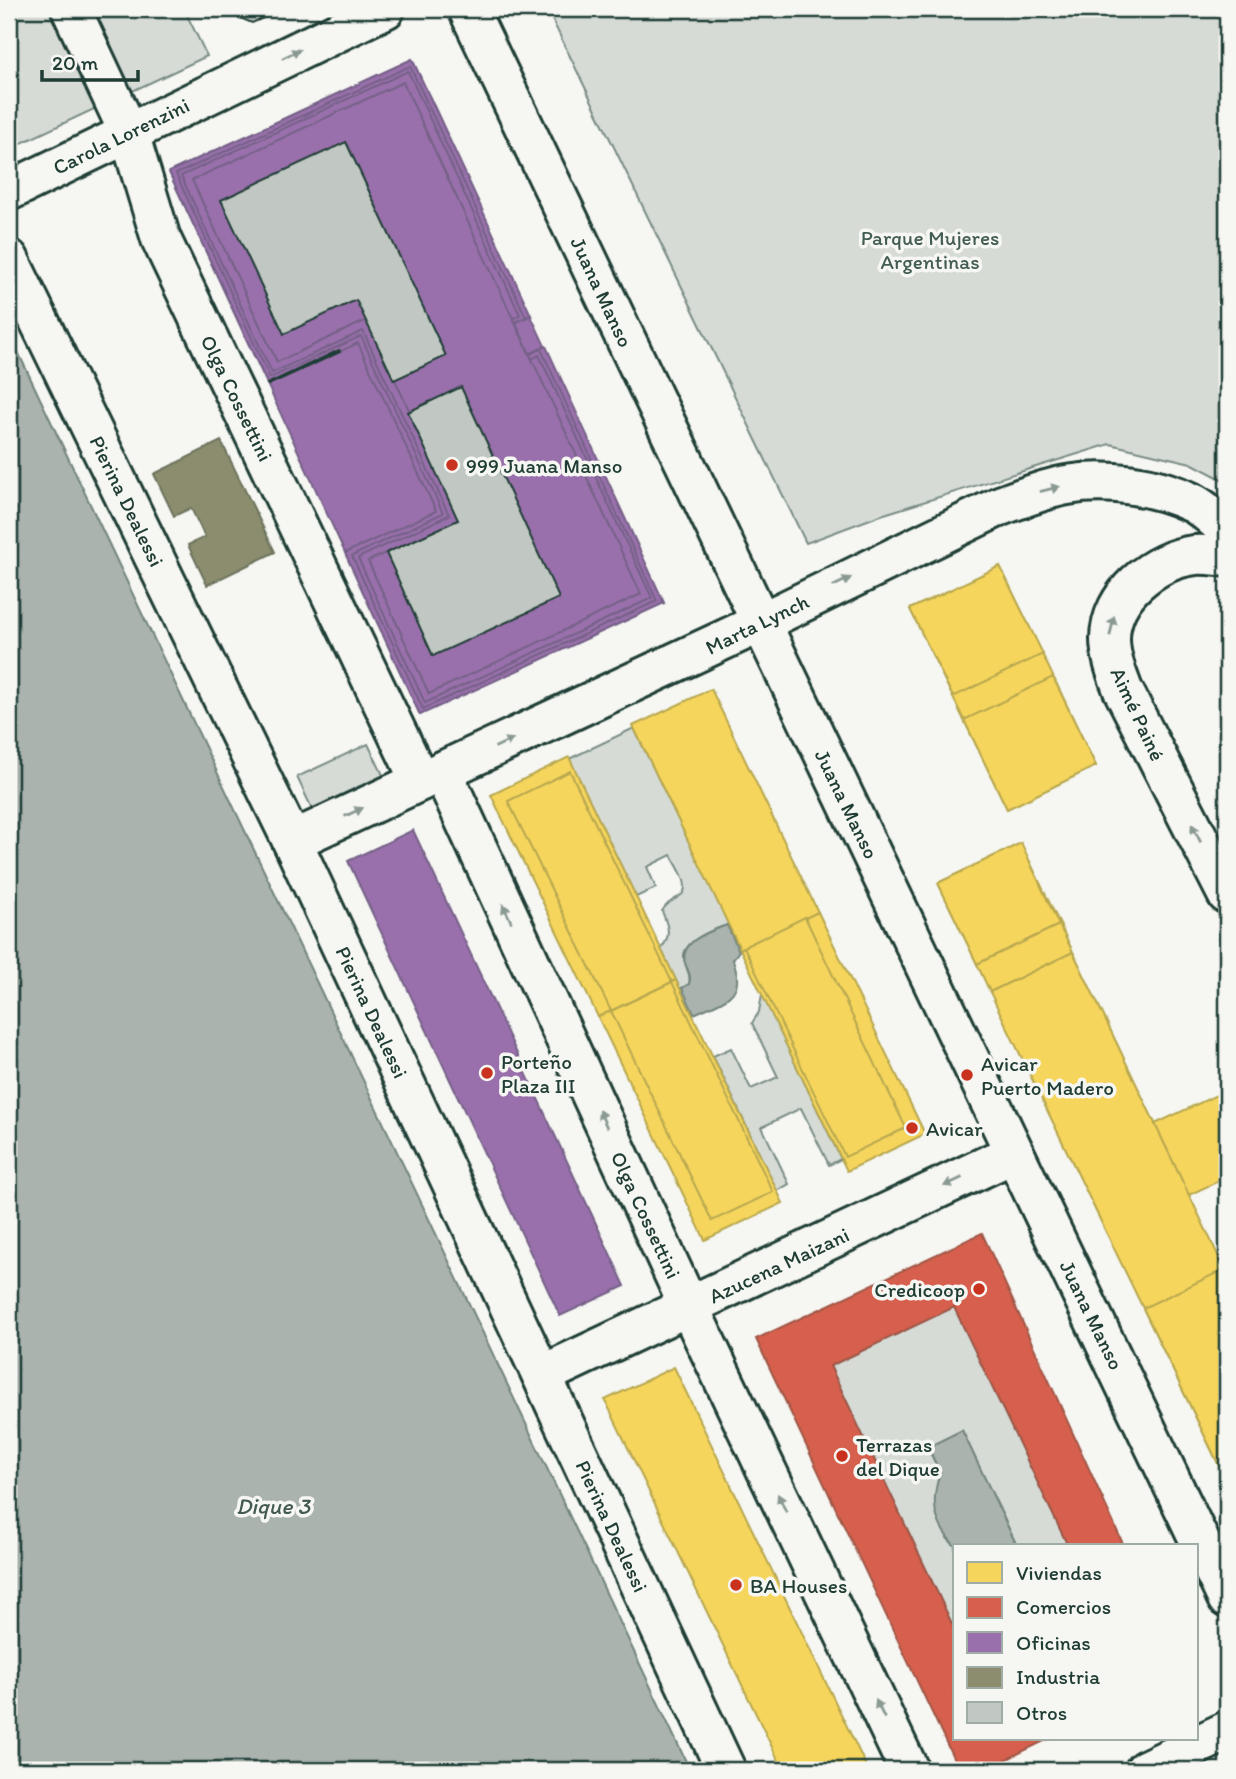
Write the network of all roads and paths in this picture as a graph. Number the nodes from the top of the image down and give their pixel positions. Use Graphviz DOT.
graph roads {
  1 [pos="71,9"];
  2 [pos="385,9"];
  3 [pos="468,9"];
  4 [pos="129,133"];
  5 [pos="9,191"];
  6 [pos="9,259"];
  7 [pos="1227,529"];
  8 [pos="1227,557"];
  9 [pos="760,623"];
  10 [pos="431,776"];
  11 [pos="292,841"];
  12 [pos="1227,894"];
  13 [pos="1014,1153"];
  14 [pos="689,1307"];
  15 [pos="542,1375"];
  16 [pos="1227,1598"];
  17 [pos="1227,1731"];
  18 [pos="726,1770"];
  19 [pos="909,1770"];
  20 [pos="1145,1770"];
  1 -- 4 [label="street, Olga Cossettini"];
  4 -- 2 [label="street, Carola Lorenzini, one-way"];
  3 -- 9 [label="street, Juana Manso"];
  4 -- 5 [label="street, Carola Lorenzini"];
  4 -- 10 [label="street, Olga Cossettini"];
  6 -- 11 [label="street, Pierina Dealessi"];
  9 -- 7 [label="street, Marta Lynch, one-way"];
  12 -- 8 [label="street, Aimé Painé, one-way"];
  10 -- 9 [label="street, Marta Lynch, one-way"];
  9 -- 13 [label="street, Juana Manso"];
  11 -- 10 [label="street, Marta Lynch, one-way"];
  14 -- 10 [label="street, Olga Cossettini, one-way"];
  11 -- 15 [label="street, Pierina Dealessi"];
  13 -- 14 [label="street, Azucena Maizani, one-way"];
  13 -- 16 [label="street, Juana Manso"];
  14 -- 15 [label="street, Azucena Maizani"];
  19 -- 14 [label="street, Olga Cossettini, one-way"];
  15 -- 18 [label="street, Pierina Dealessi"];
  17 -- 20 [label="street"];
}
